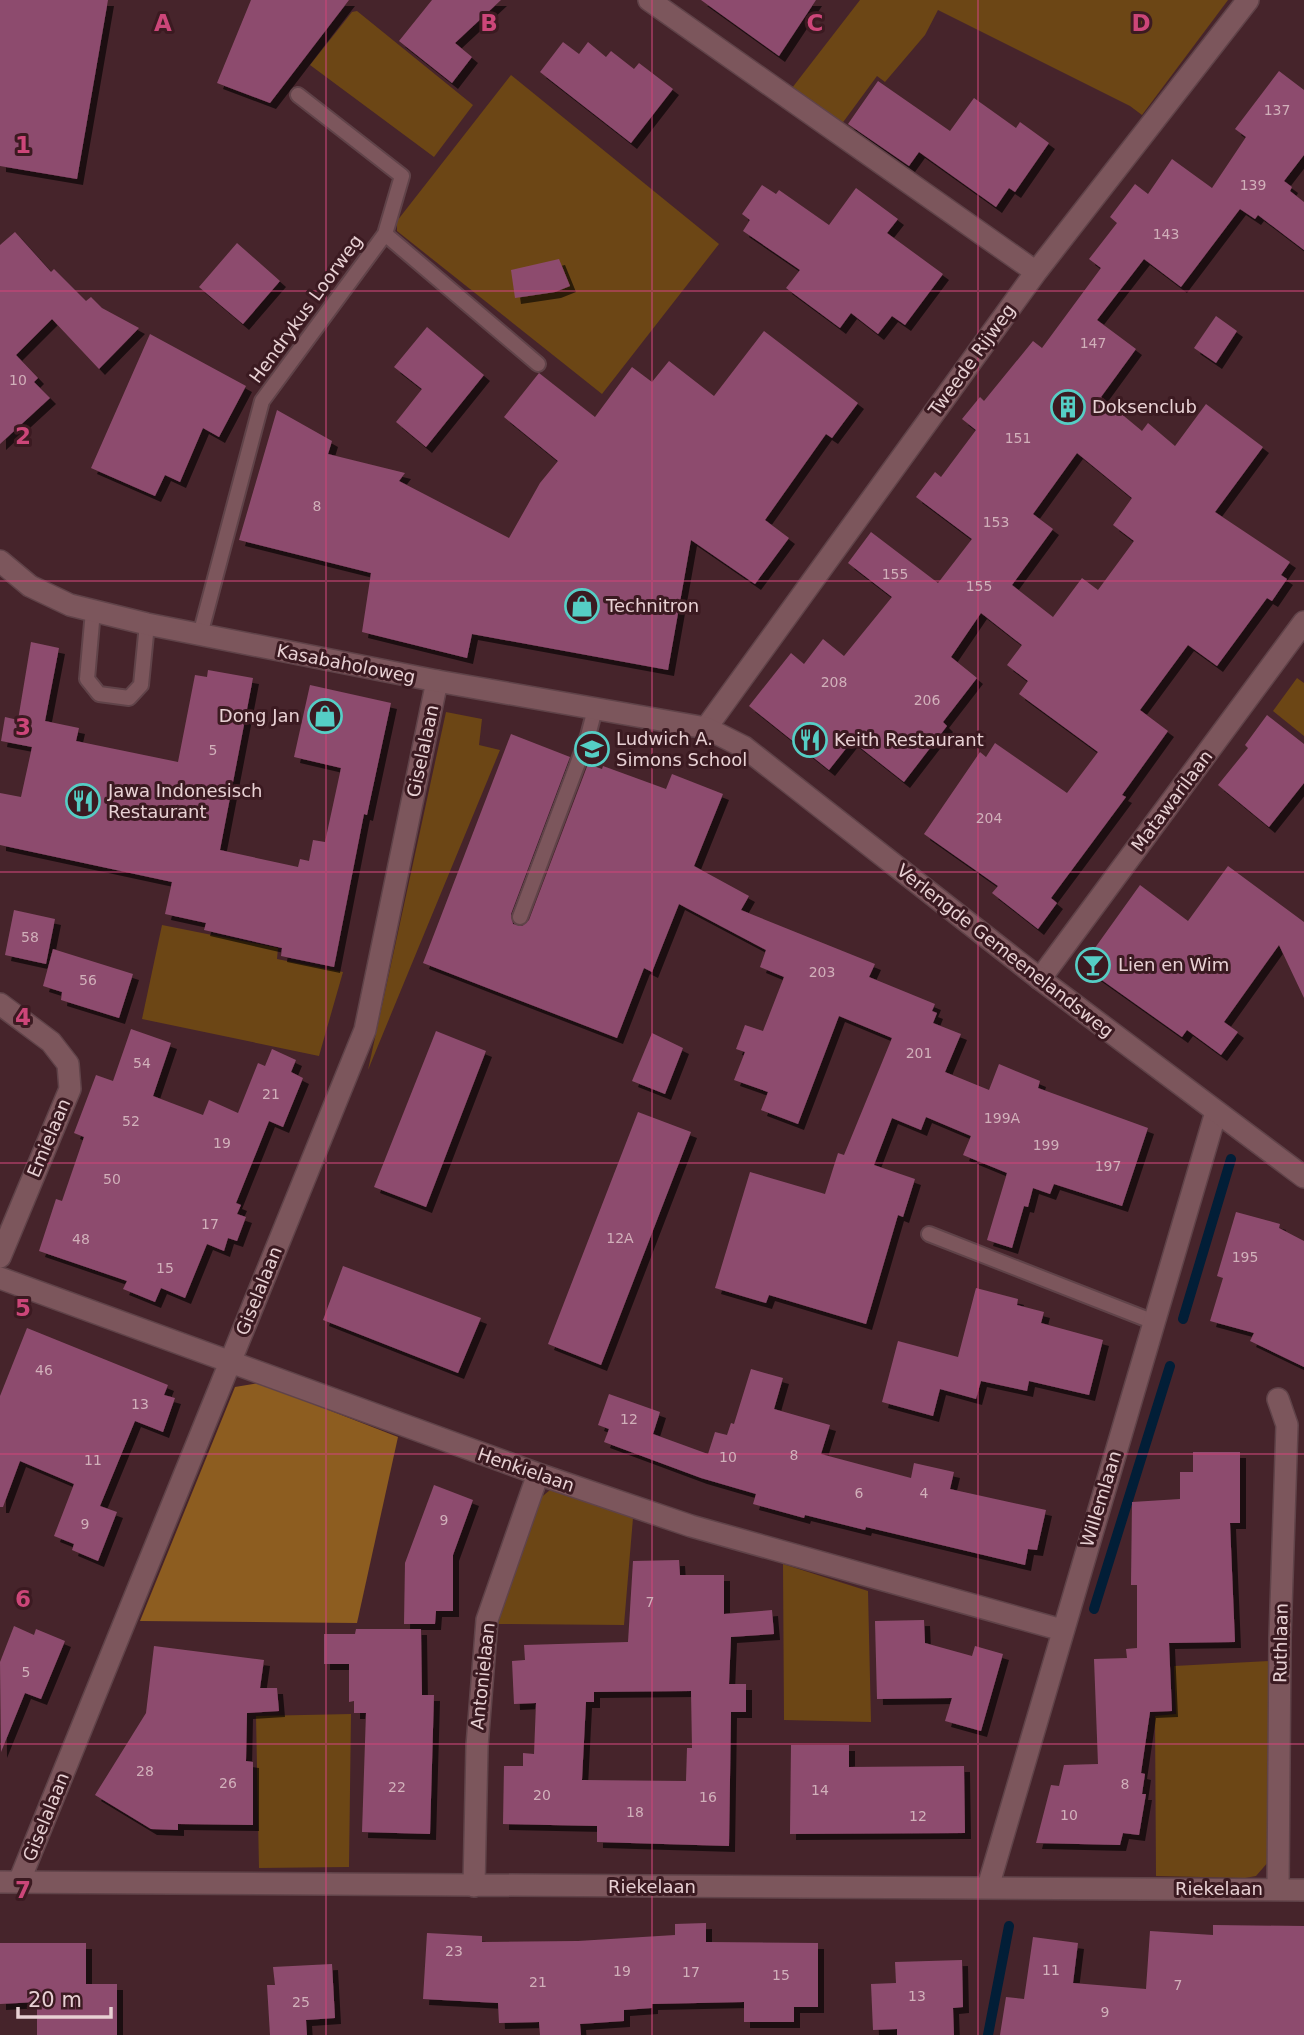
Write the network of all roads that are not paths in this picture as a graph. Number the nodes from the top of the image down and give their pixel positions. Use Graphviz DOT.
graph roads {
  1 [pos="649,0"];
  2 [pos="1248,0"];
  3 [pos="298,95"];
  4 [pos="386,234"];
  5 [pos="1036,272"];
  6 [pos="538,364"];
  7 [pos="0,561"];
  8 [pos="93,611"];
  9 [pos="1304,622"];
  10 [pos="146,624"];
  11 [pos="200,635"];
  12 [pos="437,681"];
  13 [pos="595,709"];
  14 [pos="706,727"];
  15 [pos="520,917"];
  16 [pos="1040,979"];
  17 [pos="0,1004"];
  18 [pos="1216,1112"];
  19 [pos="1304,1177"];
  20 [pos="929,1234"];
  21 [pos="0,1257"];
  22 [pos="0,1278"];
  23 [pos="1154,1322"];
  24 [pos="229,1363"];
  25 [pos="1278,1399"];
  26 [pos="538,1474"];
  27 [pos="1062,1630"];
  28 [pos="10,1882"];
  29 [pos="474,1886"];
  30 [pos="988,1887"];
  31 [pos="1278,1890"];
  32 [pos="1304,1890"];
  1 -- 5 [label="street"];
  2 -- 5 [label="street, Tweede Rijweg"];
  3 -- 4 [label="lane, Hendrykus Loorweg"];
  4 -- 6 [label="lane"];
  4 -- 11 [label="lane, Hendrykus Loorweg"];
  5 -- 14 [label="street, Tweede Rijweg"];
  7 -- 8 [label="street, Kasabaholoweg"];
  8 -- 10 [label="street, Kasabaholoweg"];
  8 -- 10 [label="lane"];
  9 -- 16 [label="street, Matawarilaan"];
  10 -- 11 [label="street, Kasabaholoweg"];
  11 -- 12 [label="street, Kasabaholoweg"];
  12 -- 13 [label="street, Kasabaholoweg"];
  12 -- 24 [label="street, Giselalaan"];
  13 -- 14 [label="street, Kasabaholoweg"];
  13 -- 15 [label="lane"];
  14 -- 16 [label="street, Verlengde Gemeenelandsweg"];
  16 -- 18 [label="street, Verlengde Gemeenelandsweg"];
  17 -- 21 [label="street, Emielaan"];
  18 -- 19 [label="street, Verlengde Gemeenelandsweg"];
  18 -- 23 [label="street, Willemlaan"];
  20 -- 23 [label="lane"];
  22 -- 24 [label="street, Henkielaan"];
  23 -- 27 [label="street, Willemlaan"];
  24 -- 26 [label="street, Henkielaan"];
  24 -- 28 [label="street, Giselalaan"];
  25 -- 31 [label="street, Ruthlaan"];
  26 -- 27 [label="street, Henkielaan"];
  26 -- 29 [label="street, Antonielaan"];
  27 -- 30 [label="street, Willemlaan"];
  28 -- 29 [label="street, Riekelaan"];
  29 -- 30 [label="street, Riekelaan"];
  30 -- 31 [label="street, Riekelaan"];
  31 -- 32 [label="street, Riekelaan"];
}
